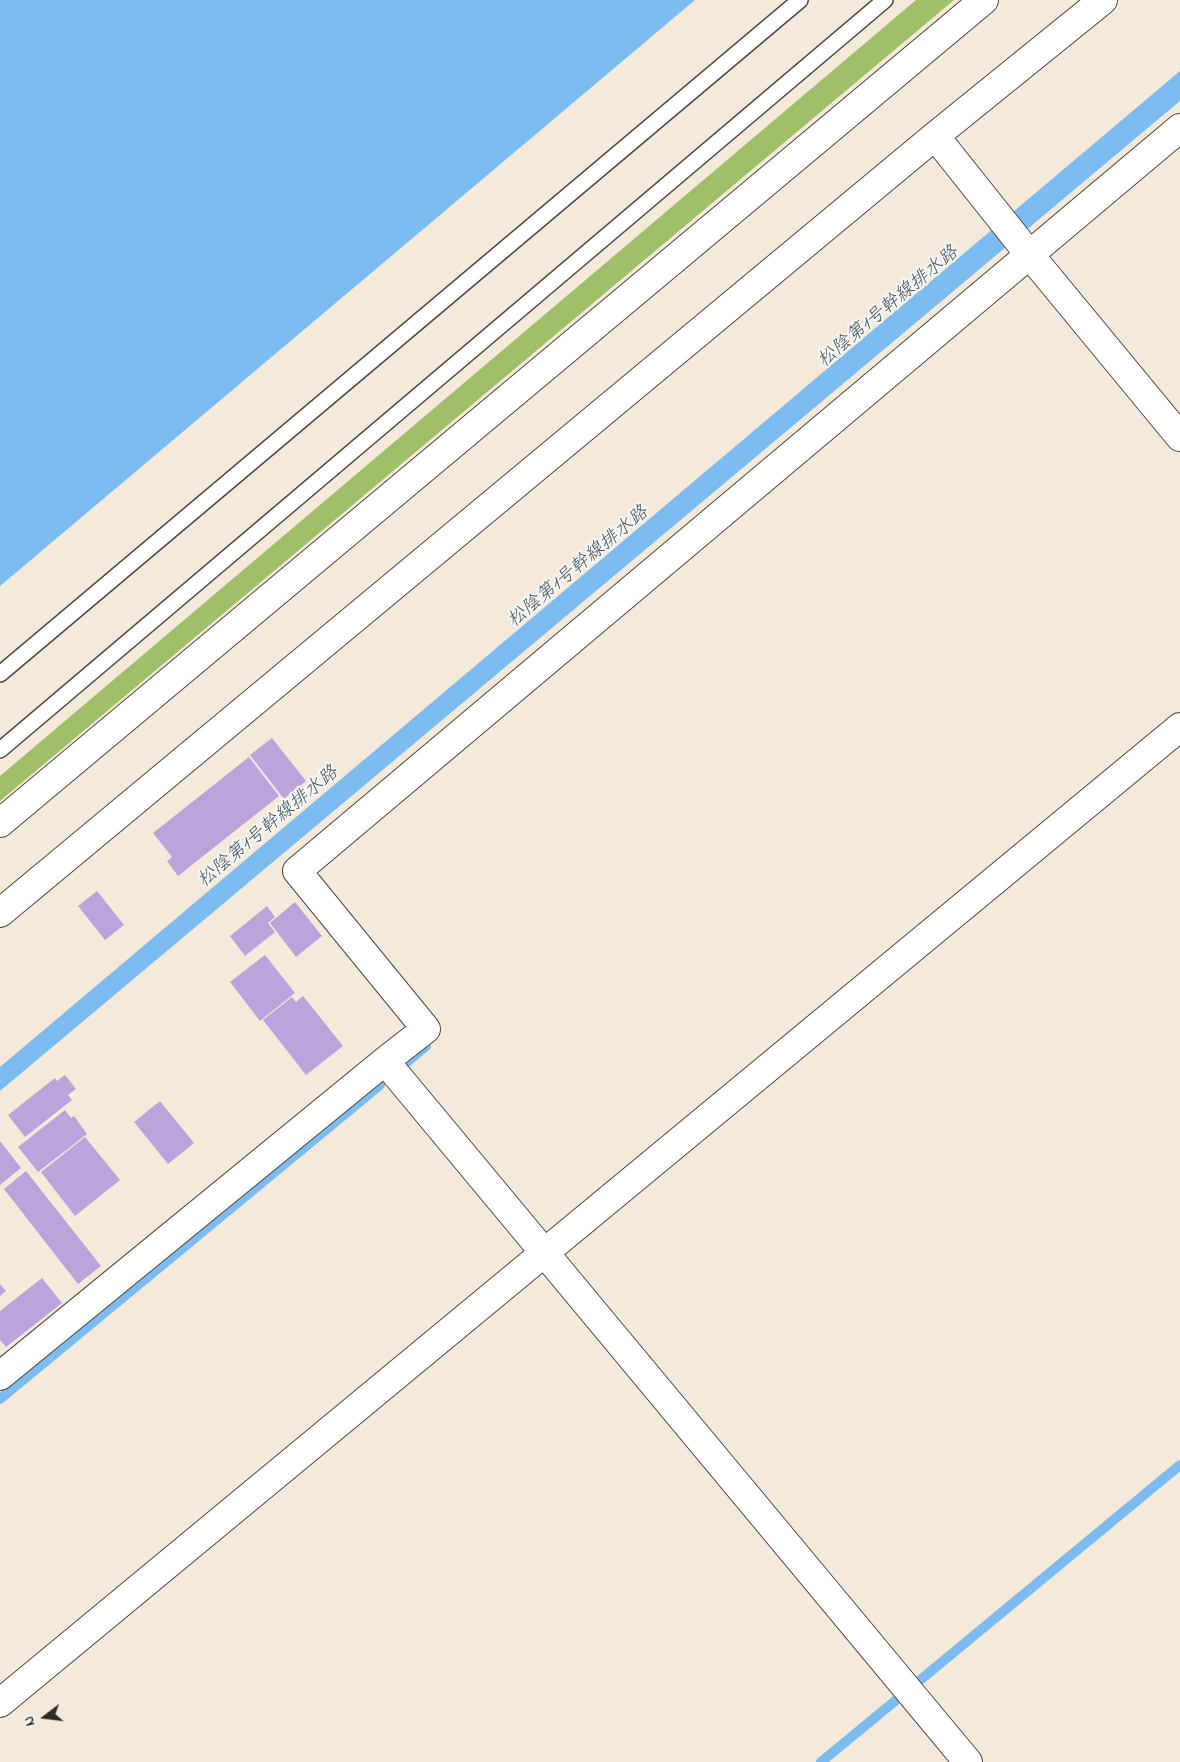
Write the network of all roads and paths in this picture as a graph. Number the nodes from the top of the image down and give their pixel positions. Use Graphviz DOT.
graph roads {
  1 [pos="800,0"];
  2 [pos="885,0"];
  3 [pos="984,0"];
  4 [pos="1103,0"];
  5 [pos="1180,128"];
  6 [pos="935,136"];
  7 [pos="1029,254"];
  8 [pos="1180,437"];
  9 [pos="0,674"];
  10 [pos="1180,727"];
  11 [pos="0,750"];
  12 [pos="0,823"];
  13 [pos="0,914"];
  14 [pos="385,1061"];
  15 [pos="545,1252"];
  16 [pos="0,1376"];
  17 [pos="0,1703"];
  18 [pos="968,1762"];
  1 -- 9 [label="lane"];
  2 -- 11 [label="lane"];
  3 -- 12 [label="street"];
  4 -- 6 [label="street"];
  5 -- 7 [label="street"];
  6 -- 7 [label="street"];
  6 -- 13 [label="street"];
  7 -- 8 [label="street"];
  7 -- 14 [label="street"];
  10 -- 15 [label="street"];
  14 -- 15 [label="street"];
  14 -- 16 [label="street"];
  15 -- 17 [label="street"];
  15 -- 18 [label="street"];
}
